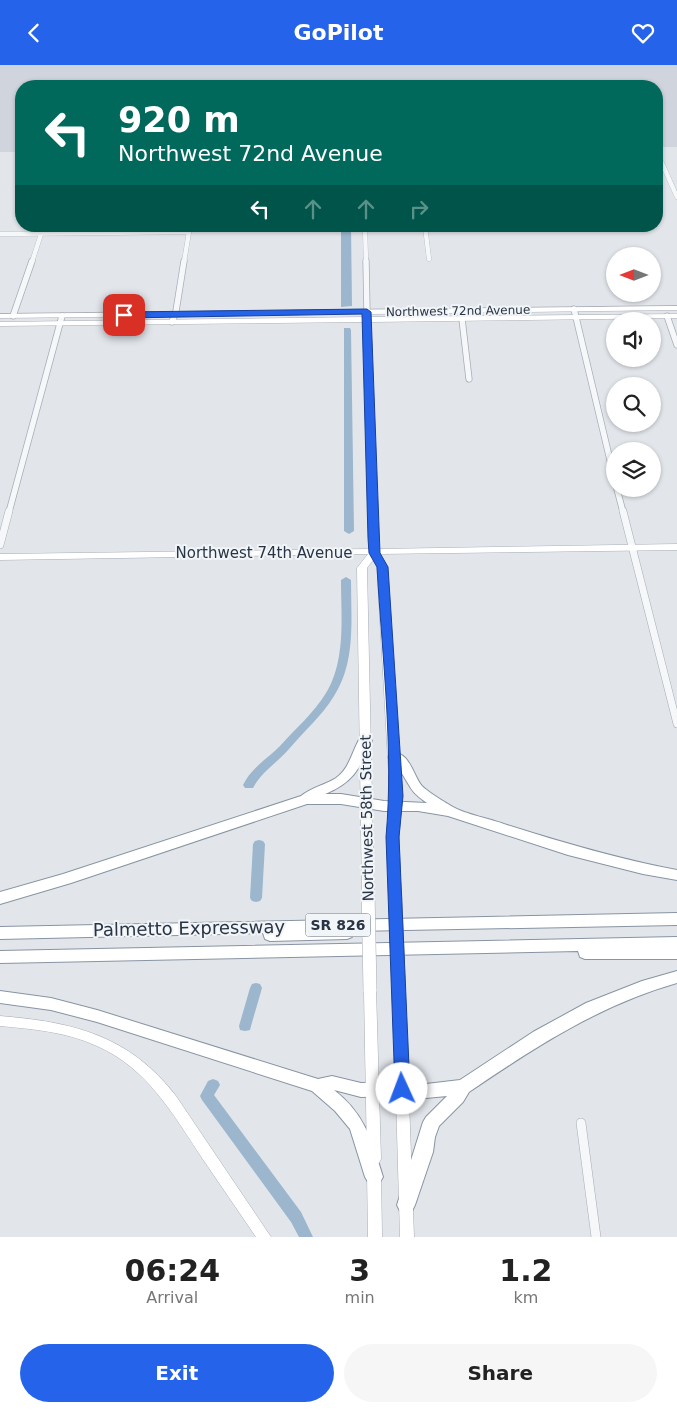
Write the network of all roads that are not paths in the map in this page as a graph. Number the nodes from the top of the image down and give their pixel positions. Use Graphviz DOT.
graph roads {
  1 [pos="663,165"];
  2 [pos="677,197"];
  3 [pos="365,232"];
  4 [pos="426,232"];
  5 [pos="0,234"];
  6 [pos="40,234"];
  7 [pos="429,259"];
  8 [pos="677,308"];
  9 [pos="575,313"];
  10 [pos="13,316"];
  11 [pos="367,316"];
  12 [pos="668,316"];
  13 [pos="677,316"];
  14 [pos="0,317"];
  15 [pos="173,318"];
  16 [pos="61,319"];
  17 [pos="462,319"];
  18 [pos="0,324"];
  19 [pos="677,345"];
  20 [pos="468,379"];
  21 [pos="606,443"];
  22 [pos="619,497"];
  23 [pos="0,545"];
  24 [pos="677,547"];
  25 [pos="632,548"];
  26 [pos="374,553"];
  27 [pos="0,557"];
  28 [pos="677,724"];
  29 [pos="365,741"];
  30 [pos="395,757"];
  31 [pos="306,799"];
  32 [pos="367,804"];
  33 [pos="396,807"];
  34 [pos="449,811"];
  35 [pos="677,875"];
  36 [pos="0,898"];
  37 [pos="677,919"];
  38 [pos="677,927"];
  39 [pos="0,933"];
  40 [pos="0,940"];
  41 [pos="677,943"];
  42 [pos="677,953"];
  43 [pos="0,957"];
  44 [pos="0,964"];
  45 [pos="677,977"];
  46 [pos="0,997"];
  47 [pos="0,1021"];
  48 [pos="318,1086"];
  49 [pos="463,1087"];
  50 [pos="402,1089"];
  51 [pos="372,1090"];
  52 [pos="581,1123"];
  53 [pos="374,1177"];
  54 [pos="406,1205"];
  55 [pos="264,1237"];
  56 [pos="375,1237"];
  57 [pos="407,1237"];
  58 [pos="596,1237"];
  1 -- 2 [label="street"];
  3 -- 11 [label="street, Northwest 58th Street"];
  4 -- 7 [label="street"];
  5 -- 6 [label="street"];
  6 -- 10 [label="street"];
  6 -- 15 [label="street"];
  8 -- 9 [label="main road, Northwest 72nd Avenue"];
  9 -- 11 [label="main road, Northwest 72nd Avenue"];
  9 -- 12 [label="main road, Northwest 72nd Avenue"];
  9 -- 17 [label="main road, Northwest 72nd Avenue"];
  9 -- 21 [label="street"];
  10 -- 14 [label="main road, Northwest 72nd Avenue"];
  10 -- 16 [label="main road, Northwest 72nd Avenue"];
  11 -- 15 [label="main road, Northwest 72nd Avenue"];
  11 -- 17 [label="main road, Northwest 72nd Avenue"];
  11 -- 26 [label="main road, Northwest 58th Street"];
  12 -- 13 [label="main road, Northwest 72nd Avenue"];
  12 -- 19 [label="street"];
  15 -- 16 [label="main road, Northwest 72nd Avenue"];
  16 -- 18 [label="main road, Northwest 72nd Avenue"];
  16 -- 23 [label="street"];
  17 -- 20 [label="street"];
  22 -- 25 [label="street"];
  24 -- 25 [label="main road, Northwest 74th Avenue"];
  25 -- 26 [label="main road, Northwest 74th Avenue"];
  25 -- 28 [label="street"];
  26 -- 27 [label="main road, Northwest 74th Avenue"];
  26 -- 29 [label="main road, Northwest 58th Street"];
  26 -- 30 [label="main road, Northwest 58th Street"];
  29 -- 31 [label="highway"];
  29 -- 32 [label="main road, Northwest 58th Street"];
  30 -- 33 [label="main road, Northwest 58th Street"];
  30 -- 34 [label="highway"];
  31 -- 32 [label="highway"];
  31 -- 36 [label="highway"];
  32 -- 33 [label="highway"];
  32 -- 51 [label="main road, Northwest 58th Street, bridge"];
  33 -- 34 [label="highway"];
  33 -- 50 [label="main road, Northwest 58th Street, bridge"];
  34 -- 35 [label="highway"];
  37 -- 39 [label="highway, Palmetto Expressway / SR 826"];
  38 -- 40 [label="highway"];
  41 -- 43 [label="highway"];
  42 -- 44 [label="highway, Palmetto Expressway / SR 826"];
  45 -- 49 [label="highway"];
  46 -- 48 [label="highway"];
  47 -- 55 [label="main road"];
  48 -- 51 [label="highway"];
  48 -- 53 [label="highway"];
  49 -- 50 [label="highway"];
  49 -- 54 [label="highway"];
  50 -- 51 [label="highway"];
  50 -- 54 [label="main road, Northwest 58th Street"];
  51 -- 53 [label="main road, Northwest 58th Street"];
  52 -- 58 [label="street"];
  53 -- 56 [label="main road, Northwest 58th Street"];
  54 -- 57 [label="main road, Northwest 58th Street"];
}
